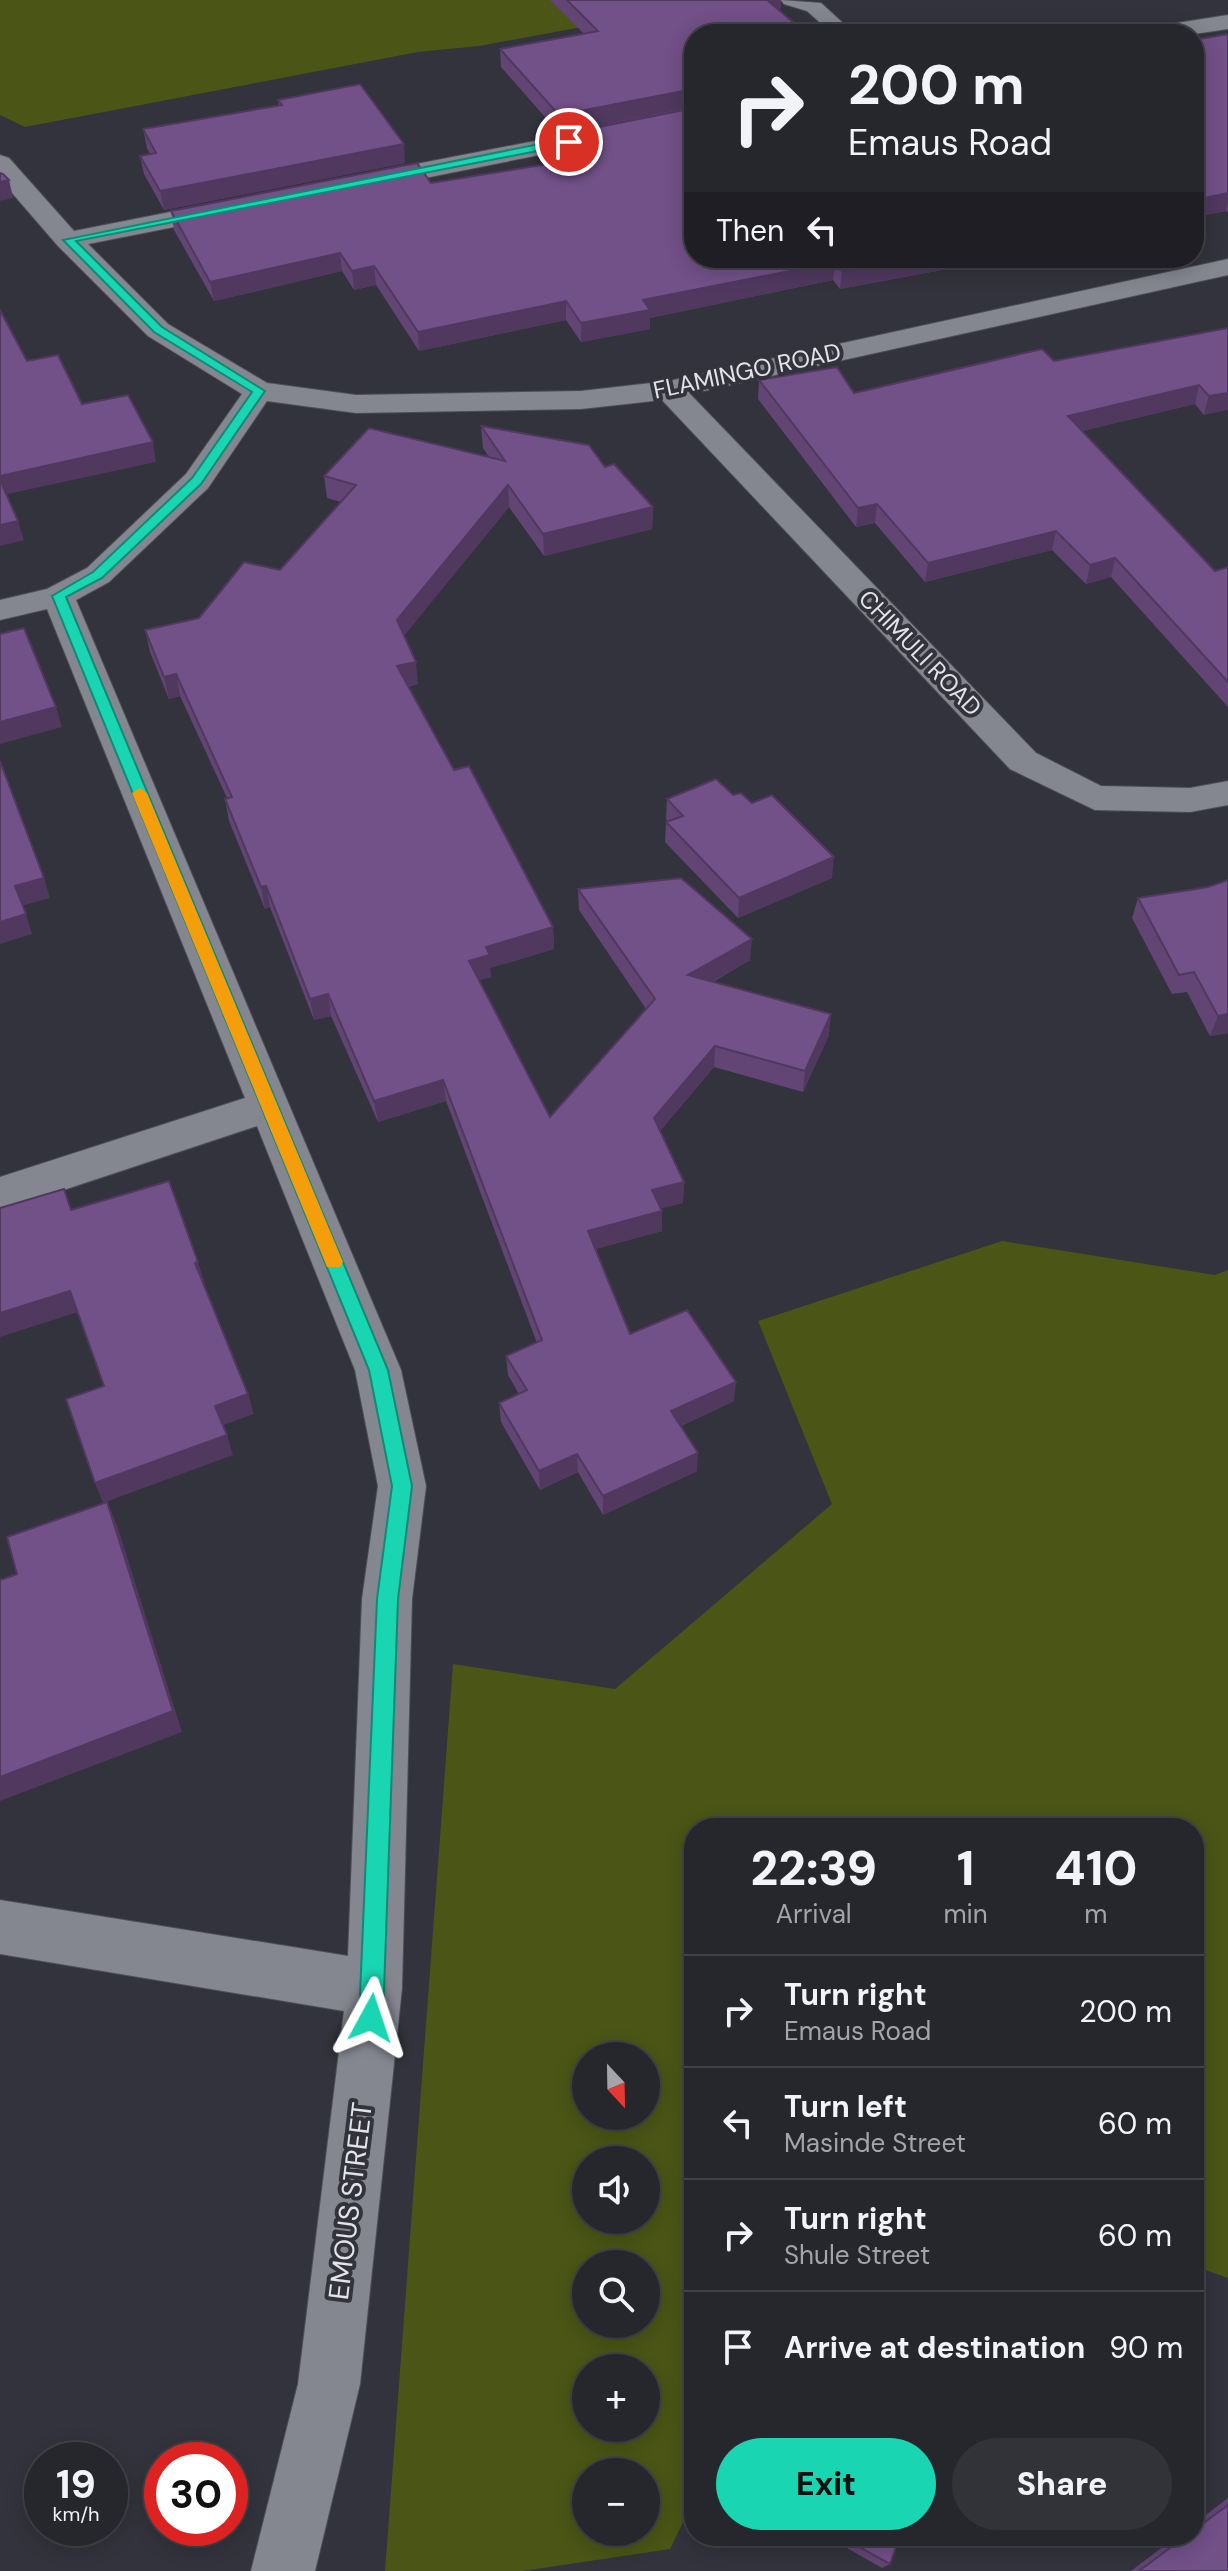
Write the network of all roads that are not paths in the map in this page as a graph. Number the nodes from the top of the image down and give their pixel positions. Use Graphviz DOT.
graph roads {
  1 [pos="791,0"];
  2 [pos="1228,22"];
  3 [pos="834,24"];
  4 [pos="1204,26"];
  5 [pos="684,119"];
  6 [pos="0,163"];
  7 [pos="334,188"];
  8 [pos="256,203"];
  9 [pos="68,240"];
  10 [pos="1228,267"];
  11 [pos="1154,268"];
  12 [pos="1166,279"];
  13 [pos="669,390"];
  14 [pos="259,391"];
  15 [pos="58,596"];
  16 [pos="0,610"];
  17 [pos="1228,793"];
  18 [pos="270,1106"];
  19 [pos="0,1194"];
  20 [pos="0,1927"];
  21 [pos="374,1988"];
  22 [pos="283,2571"];
  1 -- 3 [label="lane"];
  2 -- 4 [label="street"];
  5 -- 7 [label="street"];
  6 -- 9 [label="street"];
  8 -- 9 [label="street"];
  9 -- 14 [label="street"];
  10 -- 12 [label="street, FLAMINGO ROAD"];
  11 -- 12 [label="street"];
  12 -- 13 [label="street, FLAMINGO ROAD"];
  13 -- 14 [label="street, FLAMINGO ROAD"];
  13 -- 17 [label="street, CHIMULI ROAD"];
  14 -- 15 [label="street"];
  15 -- 16 [label="street"];
  15 -- 18 [label="street, EMOUS STREET"];
  18 -- 19 [label="street"];
  18 -- 21 [label="street, EMOUS STREET"];
  20 -- 21 [label="street"];
  21 -- 22 [label="street, EMOUS STREET"];
}
